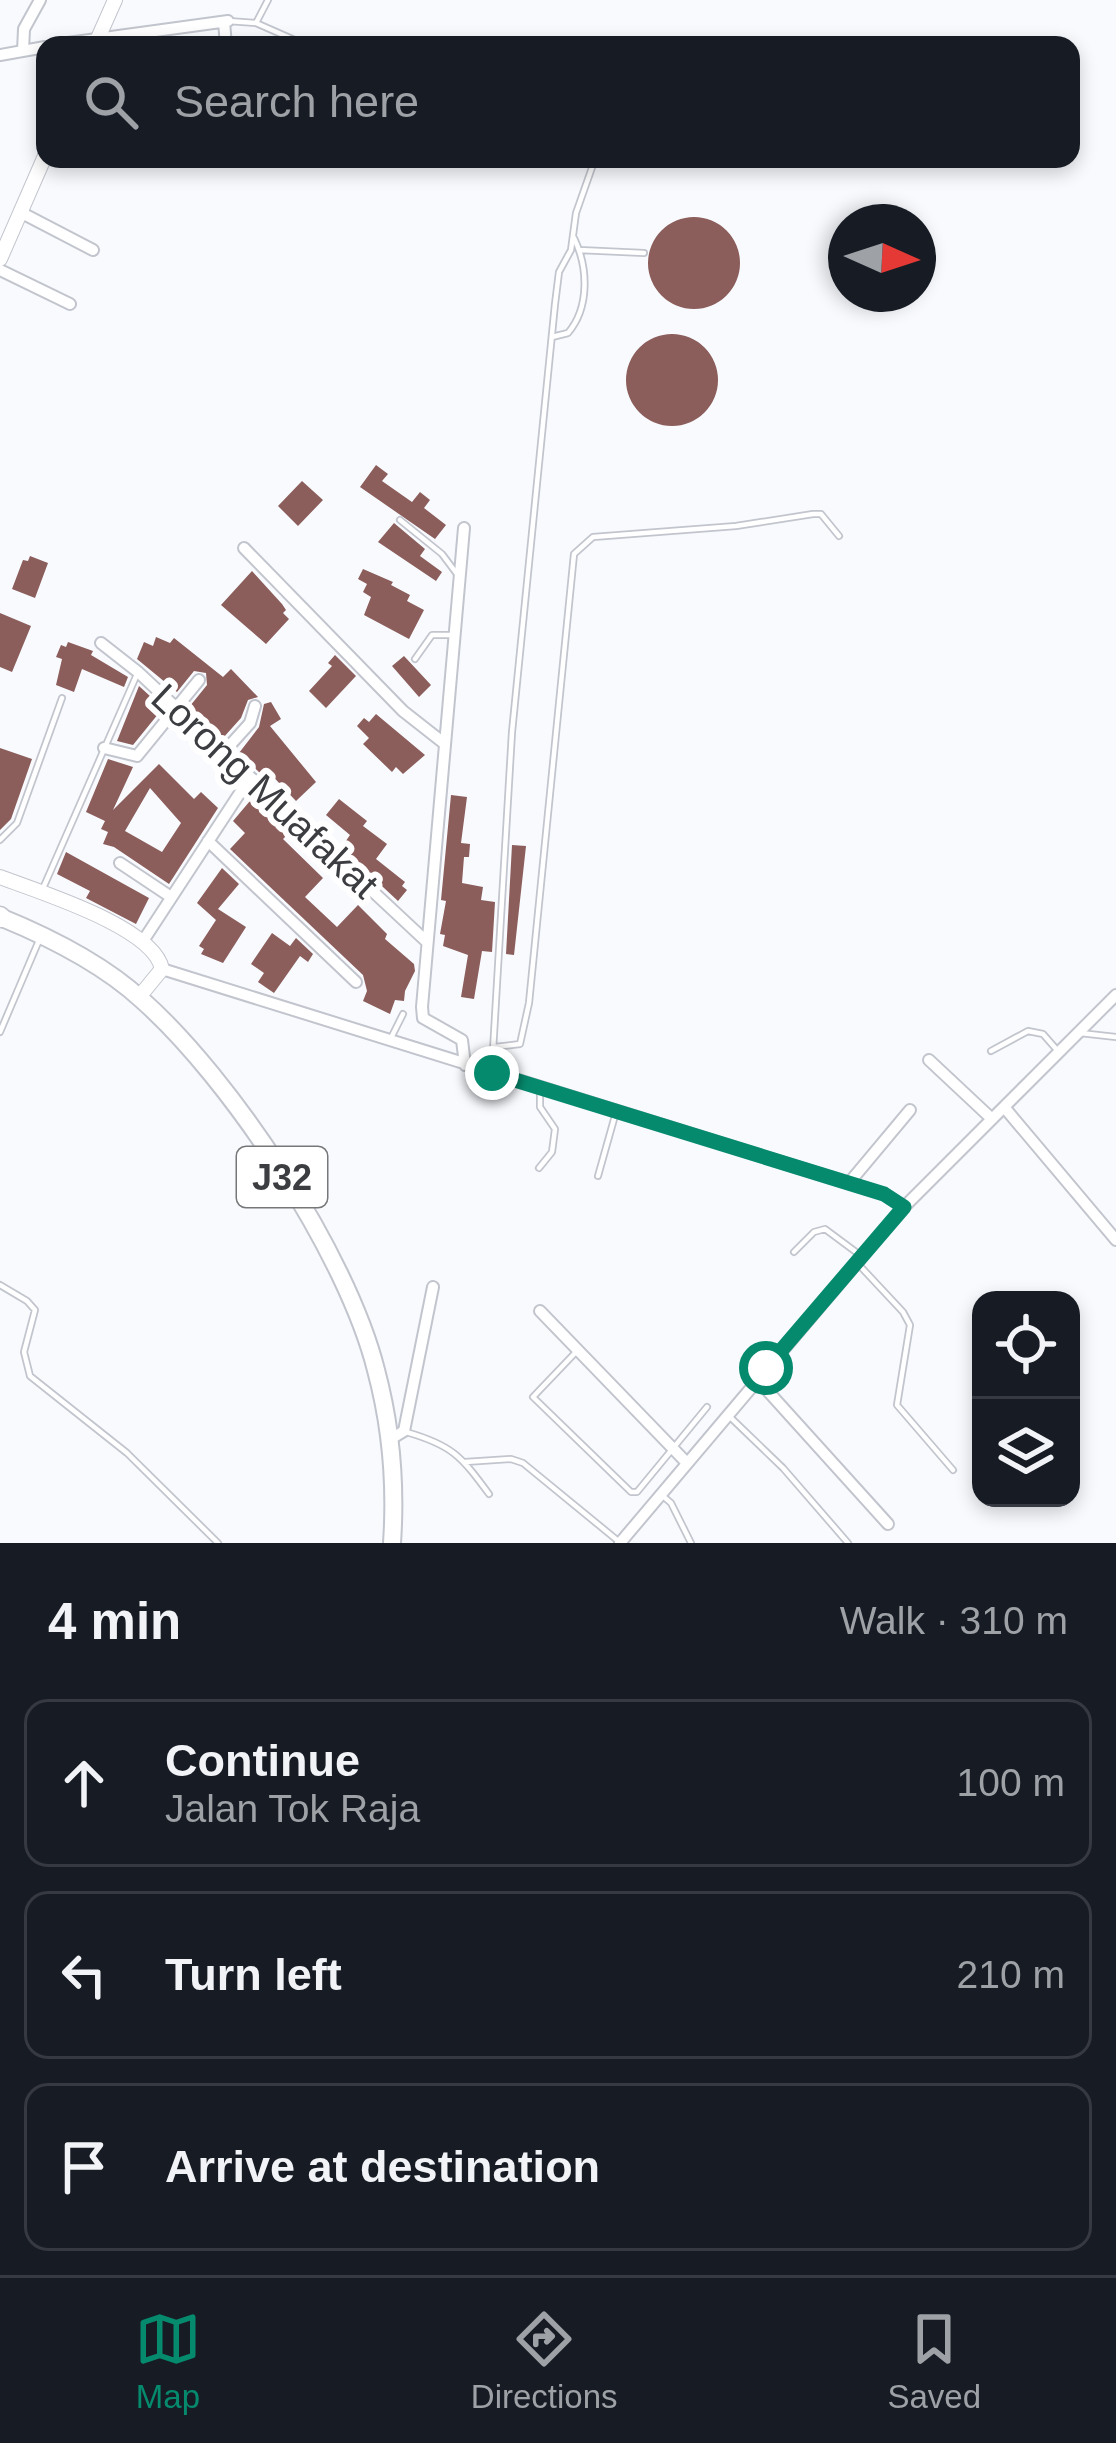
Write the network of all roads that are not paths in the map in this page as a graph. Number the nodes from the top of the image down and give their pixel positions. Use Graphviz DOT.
graph roads {
  1 [pos="40,0"];
  2 [pos="115,0"];
  3 [pos="268,0"];
  4 [pos="226,21"];
  5 [pos="256,23"];
  6 [pos="98,36"];
  7 [pos="128,36"];
  8 [pos="226,36"];
  9 [pos="286,36"];
  10 [pos="36,48"];
  11 [pos="23,51"];
  12 [pos="0,55"];
  13 [pos="39,168"];
  14 [pos="592,168"];
  15 [pos="11,220"];
  16 [pos="574,238"];
  17 [pos="93,250"];
  18 [pos="579,250"];
  19 [pos="644,253"];
  20 [pos="0,259"];
  21 [pos="0,271"];
  22 [pos="70,304"];
  23 [pos="552,337"];
  24 [pos="400,520"];
  25 [pos="464,528"];
  26 [pos="839,536"];
  27 [pos="244,548"];
  28 [pos="459,578"];
  29 [pos="454,636"];
  30 [pos="101,643"];
  31 [pos="415,659"];
  32 [pos="138,671"];
  33 [pos="199,680"];
  34 [pos="62,698"];
  35 [pos="255,706"];
  36 [pos="174,707"];
  37 [pos="445,745"];
  38 [pos="104,748"];
  39 [pos="223,753"];
  40 [pos="249,778"];
  41 [pos="0,840"];
  42 [pos="208,842"];
  43 [pos="120,863"];
  44 [pos="0,878"];
  45 [pos="40,893"];
  46 [pos="171,898"];
  47 [pos="0,917"];
  48 [pos="41,934"];
  49 [pos="143,940"];
  50 [pos="427,942"];
  51 [pos="162,969"];
  52 [pos="356,982"];
  53 [pos="1116,995"];
  54 [pos="139,997"];
  55 [pos="403,1014"];
  56 [pos="0,1032"];
  57 [pos="1079,1032"];
  58 [pos="1116,1037"];
  59 [pos="389,1042"];
  60 [pos="495,1047"];
  61 [pos="992,1051"];
  62 [pos="1059,1052"];
  63 [pos="929,1060"];
  64 [pos="465,1065"];
  65 [pos="492,1073"];
  66 [pos="539,1088"];
  67 [pos="1004,1107"];
  68 [pos="910,1110"];
  69 [pos="616,1112"];
  70 [pos="992,1119"];
  71 [pos="539,1168"];
  72 [pos="598,1176"];
  73 [pos="849,1183"];
  74 [pos="904,1207"];
  75 [pos="1116,1240"];
  76 [pos="794,1252"];
  77 [pos="858,1259"];
  78 [pos="0,1286"];
  79 [pos="433,1287"];
  80 [pos="540,1311"];
  81 [pos="579,1349"];
  82 [pos="756,1378"];
  83 [pos="706,1407"];
  84 [pos="727,1413"];
  85 [pos="397,1436"];
  86 [pos="673,1449"];
  87 [pos="466,1462"];
  88 [pos="686,1462"];
  89 [pos="953,1470"];
  90 [pos="489,1494"];
  91 [pos="659,1494"];
  92 [pos="888,1524"];
  93 [pos="218,1543"];
  94 [pos="392,1543"];
  95 [pos="620,1543"];
  96 [pos="692,1543"];
  97 [pos="848,1543"];
  1 -- 11 [label="street"];
  2 -- 6 [label="street"];
  3 -- 5 [label="lane"];
  4 -- 5 [label="lane"];
  4 -- 7 [label="street"];
  4 -- 8 [label="street"];
  5 -- 9 [label="lane"];
  10 -- 11 [label="street"];
  11 -- 12 [label="street"];
  13 -- 15 [label="street"];
  14 -- 16 [label="lane"];
  15 -- 17 [label="street"];
  15 -- 20 [label="street"];
  16 -- 18 [label="lane"];
  16 -- 23 [label="lane"];
  18 -- 19 [label="lane"];
  18 -- 23 [label="lane"];
  21 -- 22 [label="street"];
  23 -- 60 [label="lane"];
  24 -- 28 [label="lane"];
  25 -- 28 [label="street"];
  26 -- 60 [label="lane"];
  27 -- 37 [label="street"];
  28 -- 29 [label="street"];
  29 -- 31 [label="lane"];
  29 -- 37 [label="street"];
  30 -- 32 [label="street, Lorong Muafakat"];
  32 -- 36 [label="street, Lorong Muafakat"];
  32 -- 38 [label="lane"];
  33 -- 36 [label="street"];
  34 -- 41 [label="lane"];
  35 -- 39 [label="street"];
  36 -- 38 [label="street"];
  36 -- 39 [label="street, Lorong Muafakat"];
  37 -- 50 [label="street"];
  38 -- 45 [label="lane"];
  39 -- 40 [label="street, Lorong Muafakat"];
  40 -- 42 [label="street"];
  40 -- 50 [label="street, Lorong Muafakat"];
  42 -- 46 [label="street"];
  42 -- 52 [label="street"];
  43 -- 46 [label="street"];
  44 -- 45 [label="street"];
  45 -- 49 [label="street"];
  46 -- 49 [label="street"];
  47 -- 48 [label="main road, J32"];
  48 -- 54 [label="main road, J32"];
  48 -- 56 [label="lane"];
  49 -- 51 [label="street"];
  50 -- 64 [label="street"];
  51 -- 54 [label="street"];
  51 -- 59 [label="street"];
  53 -- 57 [label="street"];
  54 -- 85 [label="main road, J32"];
  55 -- 59 [label="lane"];
  57 -- 58 [label="lane"];
  57 -- 62 [label="street"];
  59 -- 64 [label="street"];
  60 -- 65 [label="lane"];
  61 -- 62 [label="lane"];
  62 -- 67 [label="street"];
  63 -- 70 [label="street"];
  64 -- 65 [label="street"];
  65 -- 66 [label="street"];
  66 -- 69 [label="street"];
  66 -- 71 [label="lane"];
  67 -- 70 [label="street"];
  67 -- 75 [label="street"];
  68 -- 73 [label="street"];
  69 -- 72 [label="lane"];
  69 -- 73 [label="street"];
  70 -- 74 [label="street"];
  73 -- 74 [label="street"];
  74 -- 77 [label="street"];
  76 -- 77 [label="lane"];
  77 -- 82 [label="street"];
  77 -- 89 [label="lane"];
  78 -- 93 [label="lane"];
  79 -- 85 [label="street"];
  80 -- 81 [label="street"];
  81 -- 86 [label="street"];
  81 -- 86 [label="lane"];
  82 -- 84 [label="street"];
  82 -- 92 [label="street"];
  83 -- 86 [label="lane"];
  84 -- 88 [label="street"];
  84 -- 97 [label="lane"];
  85 -- 87 [label="lane"];
  85 -- 94 [label="main road, J32"];
  86 -- 88 [label="street"];
  87 -- 90 [label="lane"];
  87 -- 95 [label="lane"];
  88 -- 91 [label="street"];
  91 -- 95 [label="street"];
  91 -- 96 [label="lane"];
}
